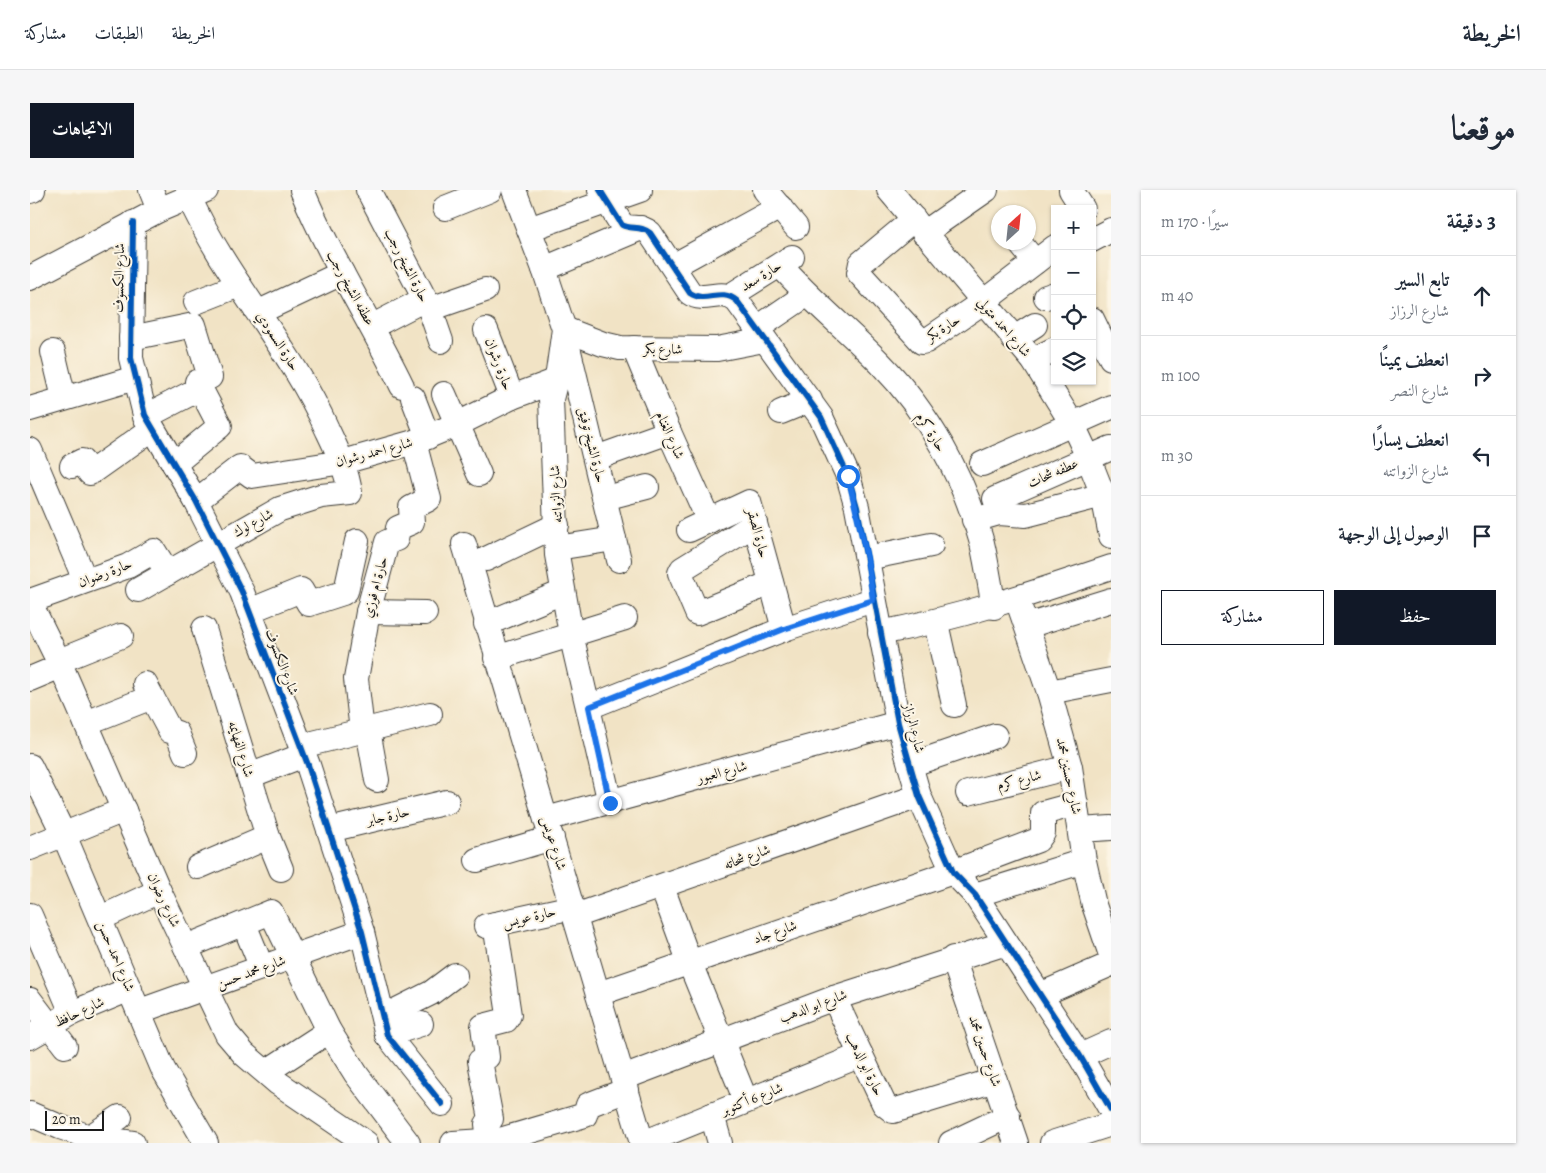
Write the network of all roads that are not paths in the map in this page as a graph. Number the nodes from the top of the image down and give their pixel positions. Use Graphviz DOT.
graph roads {
  1 [pos="302,190"];
  2 [pos="368,190"];
  3 [pos="490,190"];
  4 [pos="640,190"];
  5 [pos="889,190"];
  6 [pos="986,190"];
  7 [pos="518,191"];
  8 [pos="198,194"];
  9 [pos="604,196"];
  10 [pos="772,199"];
  11 [pos="155,200"];
  12 [pos="445,208"];
  13 [pos="133,223"];
  14 [pos="796,226"];
  15 [pos="919,226"];
  16 [pos="642,228"];
  17 [pos="529,229"];
  18 [pos="1025,250"];
  19 [pos="1051,250"];
  20 [pos="786,261"];
  21 [pos="1035,262"];
  22 [pos="673,266"];
  23 [pos="544,269"];
  24 [pos="342,274"];
  25 [pos="30,278"];
  26 [pos="239,285"];
  27 [pos="485,290"];
  28 [pos="806,295"];
  29 [pos="730,296"];
  30 [pos="196,302"];
  31 [pos="983,302"];
  32 [pos="427,304"];
  33 [pos="260,312"];
  34 [pos="1035,325"];
  35 [pos="372,326"];
  36 [pos="564,329"];
  37 [pos="486,330"];
  38 [pos="1096,330"];
  39 [pos="760,334"];
  40 [pos="131,338"];
  41 [pos="1013,339"];
  42 [pos="441,341"];
  43 [pos="634,348"];
  44 [pos="1051,351"];
  45 [pos="53,352"];
  46 [pos="1111,358"];
  47 [pos="1033,360"];
  48 [pos="135,378"];
  49 [pos="555,381"];
  50 [pos="203,382"];
  51 [pos="444,394"];
  52 [pos="64,398"];
  53 [pos="810,400"];
  54 [pos="516,402"];
  55 [pos="1111,407"];
  56 [pos="30,409"];
  57 [pos="782,412"];
  58 [pos="149,423"];
  59 [pos="458,424"];
  60 [pos="1074,425"];
  61 [pos="669,432"];
  62 [pos="421,439"];
  63 [pos="1111,448"];
  64 [pos="30,450"];
  65 [pos="596,458"];
  66 [pos="1088,458"];
  67 [pos="343,462"];
  68 [pos="174,464"];
  69 [pos="982,464"];
  70 [pos="72,466"];
  71 [pos="479,474"];
  72 [pos="647,487"];
  73 [pos="350,493"];
  74 [pos="1107,495"];
  75 [pos="605,498"];
  76 [pos="995,499"];
  77 [pos="196,501"];
  78 [pos="974,520"];
  79 [pos="756,524"];
  80 [pos="699,525"];
  81 [pos="557,536"];
  82 [pos="1111,536"];
  83 [pos="356,541"];
  84 [pos="218,542"];
  85 [pos="464,544"];
  86 [pos="931,545"];
  87 [pos="867,558"];
  88 [pos="486,559"];
  89 [pos="1111,568"];
  90 [pos="168,573"];
  91 [pos="85,580"];
  92 [pos="771,582"];
  93 [pos="138,590"];
  94 [pos="563,592"];
  95 [pos="1017,599"];
  96 [pos="873,600"];
  97 [pos="1111,600"];
  98 [pos="30,602"];
  99 [pos="994,606"];
  100 [pos="250,611"];
  101 [pos="368,612"];
  102 [pos="425,613"];
  103 [pos="626,618"];
  104 [pos="936,623"];
  105 [pos="486,624"];
  106 [pos="1027,626"];
  107 [pos="204,629"];
  108 [pos="784,629"];
  109 [pos="880,633"];
  110 [pos="571,634"];
  111 [pos="121,636"];
  112 [pos="496,658"];
  113 [pos="60,664"];
  114 [pos="30,679"];
  115 [pos="1111,680"];
  116 [pos="1049,692"];
  117 [pos="954,704"];
  118 [pos="589,707"];
  119 [pos="430,714"];
  120 [pos="86,723"];
  121 [pos="898,723"];
  122 [pos="365,730"];
  123 [pos="995,736"];
  124 [pos="302,751"];
  125 [pos="185,753"];
  126 [pos="910,765"];
  127 [pos="30,766"];
  128 [pos="1070,767"];
  129 [pos="249,776"];
  130 [pos="377,780"];
  131 [pos="968,793"];
  132 [pos="919,796"];
  133 [pos="447,802"];
  134 [pos="610,803"];
  135 [pos="1076,804"];
  136 [pos="124,810"];
  137 [pos="1111,828"];
  138 [pos="549,829"];
  139 [pos="329,830"];
  140 [pos="1080,830"];
  141 [pos="64,835"];
  142 [pos="268,837"];
  143 [pos="30,848"];
  144 [pos="477,860"];
  145 [pos="1084,861"];
  146 [pos="198,867"];
  147 [pos="281,869"];
  148 [pos="952,872"];
  149 [pos="662,887"];
  150 [pos="159,891"];
  151 [pos="975,895"];
  152 [pos="1102,904"];
  153 [pos="574,912"];
  154 [pos="30,915"];
  155 [pos="101,918"];
  156 [pos="244,924"];
  157 [pos="362,932"];
  158 [pos="1006,943"];
  159 [pos="186,948"];
  160 [pos="1111,955"];
  161 [pos="293,956"];
  162 [pos="953,958"];
  163 [pos="689,961"];
  164 [pos="1111,964"];
  165 [pos="262,968"];
  166 [pos="455,975"];
  167 [pos="205,988"];
  168 [pos="130,989"];
  169 [pos="598,994"];
  170 [pos="1040,995"];
  171 [pos="834,998"];
  172 [pos="30,1000"];
  173 [pos="140,1011"];
  174 [pos="72,1013"];
  175 [pos="422,1024"];
  176 [pos="385,1026"];
  177 [pos="39,1031"];
  178 [pos="329,1031"];
  179 [pos="721,1040"];
  180 [pos="1111,1042"];
  181 [pos="64,1046"];
  182 [pos="861,1055"];
  183 [pos="1080,1056"];
  184 [pos="266,1072"];
  185 [pos="995,1080"];
  186 [pos="625,1084"];
  187 [pos="746,1102"];
  188 [pos="442,1104"];
  189 [pos="1111,1110"];
  190 [pos="30,1114"];
  191 [pos="712,1115"];
  192 [pos="1008,1116"];
  193 [pos="120,1117"];
  194 [pos="1111,1124"];
  195 [pos="549,1135"];
  196 [pos="90,1137"];
  197 [pos="490,1141"];
  198 [pos="647,1142"];
  199 [pos="133,1143"];
  200 [pos="206,1143"];
  201 [pos="366,1143"];
  202 [pos="408,1143"];
  203 [pos="453,1143"];
  204 [pos="720,1143"];
  205 [pos="951,1143"];
  206 [pos="1016,1143"];
  207 [pos="1052,1143"];
  1 -- 24 [label="street, عطفه الشيخ رجب"];
  2 -- 32 [label="street, حارة الشيخ رجب"];
  3 -- 12 [label="street"];
  4 -- 9 [label="street"];
  5 -- 15 [label="street, شارع احمد متولي"];
  6 -- 15 [label="street"];
  7 -- 17 [label="street, شارع الزواتنه"];
  8 -- 11 [label="street"];
  8 -- 26 [label="street, حارة السمودي"];
  9 -- 16 [label="street"];
  9 -- 17 [label="street"];
  10 -- 14 [label="street"];
  10 -- 22 [label="street"];
  11 -- 13 [label="street"];
  13 -- 25 [label="street"];
  13 -- 40 [label="street, شارع الكسوف"];
  15 -- 31 [label="street, شارع احمد متولي"];
  15 -- 31 [label="street, حارة بكر"];
  16 -- 22 [label="street"];
  16 -- 23 [label="street"];
  17 -- 23 [label="street, شارع الزواتنه"];
  18 -- 21 [label="street"];
  19 -- 21 [label="street, حارة بكر"];
  20 -- 28 [label="street, حارة كرم"];
  20 -- 29 [label="street, حارة سعد"];
  21 -- 31 [label="street, حارة بكر"];
  22 -- 29 [label="street"];
  23 -- 36 [label="street, شارع الزواتنه"];
  24 -- 33 [label="street"];
  24 -- 35 [label="street, عطفه الشيخ رجب"];
  26 -- 30 [label="street"];
  26 -- 33 [label="street, حارة السمودي"];
  27 -- 32 [label="street"];
  28 -- 39 [label="street"];
  28 -- 78 [label="street, حارة كرم"];
  29 -- 39 [label="street, شارع الرزاز"];
  31 -- 41 [label="street, شارع احمد متولي"];
  32 -- 35 [label="street"];
  32 -- 42 [label="street, حارة الشيخ رجب"];
  33 -- 67 [label="street, حارة السمودي"];
  34 -- 41 [label="street"];
  35 -- 62 [label="street, عطفه الشيخ رجب"];
  36 -- 43 [label="street, شارع بكر"];
  36 -- 49 [label="street, شارع الزواتنه"];
  36 -- 65 [label="street, حارة الشيخ توفيق"];
  37 -- 54 [label="street, حارة رشوان"];
  38 -- 46 [label="street"];
  39 -- 43 [label="street, شارع بكر"];
  39 -- 53 [label="street, شارع الرزاز"];
  40 -- 48 [label="street, شارع الكسوف"];
  40 -- 50 [label="street"];
  41 -- 47 [label="street, شارع احمد متولي"];
  43 -- 61 [label="street, شارع الغنام"];
  44 -- 47 [label="street"];
  45 -- 52 [label="street"];
  47 -- 60 [label="street, شارع احمد متولي"];
  48 -- 52 [label="street"];
  48 -- 58 [label="street, شارع الكسوف"];
  49 -- 54 [label="street, شارع احمد رشوان"];
  49 -- 81 [label="street, شارع الزواتنه"];
  50 -- 58 [label="street"];
  50 -- 68 [label="street"];
  51 -- 59 [label="street"];
  52 -- 56 [label="street"];
  53 -- 57 [label="street"];
  53 -- 87 [label="street, شارع الرزاز"];
  54 -- 59 [label="street, شارع احمد رشوان"];
  55 -- 60 [label="street"];
  58 -- 68 [label="street, شارع الكسوف"];
  58 -- 70 [label="street"];
  59 -- 62 [label="street, شارع احمد رشوان"];
  59 -- 71 [label="street"];
  60 -- 66 [label="street, شارع احمد متولي"];
  60 -- 69 [label="street"];
  61 -- 65 [label="street"];
  61 -- 80 [label="street, شارع الغنام"];
  62 -- 67 [label="street, شارع احمد رشوان"];
  62 -- 101 [label="street, حارة ام فوزي"];
  63 -- 66 [label="street, عطفه شحات"];
  64 -- 91 [label="street"];
  65 -- 75 [label="street, حارة الشيخ توفيق"];
  66 -- 74 [label="street, شارع احمد متولي"];
  66 -- 76 [label="street, عطفه شحات"];
  67 -- 73 [label="street, حارة السمودي"];
  67 -- 77 [label="street, شارع احمد رشوان"];
  68 -- 77 [label="street, شارع الكسوف"];
  72 -- 75 [label="street"];
  73 -- 84 [label="street, شارع لوك"];
  74 -- 78 [label="street"];
  74 -- 82 [label="street, شارع احمد متولي"];
  75 -- 81 [label="street, حارة الشيخ توفيق"];
  77 -- 84 [label="street, شارع الكسوف"];
  78 -- 99 [label="street, حارة كرم"];
  79 -- 80 [label="street, حارة الصقر"];
  79 -- 92 [label="street, حارة الصقر"];
  79 -- 92 [label="street"];
  81 -- 88 [label="street"];
  81 -- 94 [label="street, شارع الزواتنه"];
  83 -- 100 [label="street"];
  84 -- 90 [label="street, شارع لوك"];
  84 -- 100 [label="street, شارع الكسوف"];
  85 -- 105 [label="street, شارع عويس"];
  86 -- 87 [label="street"];
  87 -- 96 [label="street, شارع الرزاز"];
  89 -- 95 [label="street"];
  90 -- 91 [label="street, حارة رضوان"];
  90 -- 93 [label="street, شارع لوك"];
  91 -- 98 [label="street, حارة رضوان"];
  92 -- 108 [label="street, حارة الصقر"];
  94 -- 105 [label="street"];
  94 -- 110 [label="street, شارع الزواتنه"];
  95 -- 99 [label="street"];
  95 -- 106 [label="street, شارع حسنين محمد"];
  96 -- 108 [label="street"];
  96 -- 109 [label="street, شارع الرزاز"];
  97 -- 106 [label="street"];
  98 -- 113 [label="street, شارع رضوان"];
  99 -- 104 [label="street"];
  100 -- 124 [label="street, شارع الكسوف"];
  101 -- 102 [label="street"];
  101 -- 122 [label="street, حارة ام فوزي"];
  103 -- 110 [label="street"];
  104 -- 109 [label="street"];
  104 -- 117 [label="street"];
  105 -- 112 [label="street, شارع عويس"];
  106 -- 116 [label="street, شارع حسنين محمد"];
  107 -- 129 [label="street, شارع الفهايمه"];
  108 -- 118 [label="street"];
  109 -- 121 [label="street, شارع الرزاز"];
  110 -- 112 [label="street"];
  110 -- 118 [label="street, شارع الزواتنه"];
  111 -- 113 [label="street"];
  112 -- 138 [label="street, شارع عويس"];
  113 -- 114 [label="street"];
  113 -- 120 [label="street, شارع رضوان"];
  115 -- 116 [label="street"];
  116 -- 128 [label="street, شارع حسنين محمد"];
  118 -- 134 [label="street, شارع الزواتنه"];
  119 -- 122 [label="street"];
  120 -- 125 [label="street"];
  120 -- 136 [label="street, شارع رضوان"];
  121 -- 126 [label="street, شارع الرزاز"];
  121 -- 134 [label="street, شارع العبور"];
  122 -- 124 [label="street"];
  122 -- 130 [label="street, حارة ام فوزي"];
  123 -- 126 [label="street"];
  124 -- 129 [label="street"];
  124 -- 139 [label="street, شارع الكسوف"];
  126 -- 132 [label="street, شارع الرزاز"];
  127 -- 141 [label="street, شارع احمد حسن"];
  128 -- 131 [label="street, شارع كرم"];
  128 -- 135 [label="street, شارع حسنين محمد"];
  129 -- 142 [label="street, شارع الفهايمه"];
  132 -- 148 [label="street, شارع الرزاز"];
  132 -- 149 [label="street, شارع شحاته"];
  133 -- 139 [label="street, حارة جابر"];
  134 -- 138 [label="street, شارع العبور"];
  135 -- 140 [label="street, شارع حسنين محمد"];
  135 -- 148 [label="street, شارع جاد"];
  136 -- 141 [label="street"];
  136 -- 150 [label="street, شارع رضوان"];
  137 -- 140 [label="street"];
  138 -- 144 [label="street, شارع العبور"];
  138 -- 153 [label="street, شارع عويس"];
  139 -- 157 [label="street, شارع الكسوف"];
  140 -- 145 [label="street, شارع حسنين محمد"];
  141 -- 143 [label="street"];
  141 -- 155 [label="street, شارع احمد حسن"];
  142 -- 146 [label="street"];
  142 -- 147 [label="street, شارع الفهايمه"];
  145 -- 151 [label="street"];
  145 -- 152 [label="street, شارع حسنين محمد"];
  148 -- 151 [label="street, شارع الرزاز"];
  148 -- 163 [label="street, شارع جاد"];
  149 -- 153 [label="street, شارع شحاته"];
  149 -- 163 [label="street"];
  150 -- 155 [label="street"];
  150 -- 159 [label="street, شارع رضوان"];
  151 -- 158 [label="street, شارع الرزاز"];
  152 -- 160 [label="street, شارع حسنين محمد"];
  153 -- 169 [label="street, شارع عويس"];
  153 -- 197 [label="street, حارة عويس"];
  154 -- 174 [label="street"];
  155 -- 168 [label="street, شارع احمد حسن"];
  156 -- 159 [label="street"];
  156 -- 161 [label="street"];
  156 -- 165 [label="street"];
  157 -- 161 [label="street, شارع محمد حسن"];
  157 -- 176 [label="street, شارع الكسوف"];
  158 -- 162 [label="street, شارع ابو الدهب"];
  158 -- 170 [label="street, شارع الرزاز"];
  159 -- 167 [label="street, شارع رضوان"];
  161 -- 165 [label="street, شارع محمد حسن"];
  161 -- 178 [label="street"];
  162 -- 171 [label="street, شارع ابو الدهب"];
  162 -- 185 [label="street, شارع حسين محمد"];
  163 -- 169 [label="street, شارع جاد"];
  163 -- 179 [label="street"];
  164 -- 170 [label="street"];
  165 -- 167 [label="street, شارع محمد حسن"];
  166 -- 176 [label="street"];
  167 -- 173 [label="street, شارع محمد حسن"];
  167 -- 184 [label="street, شارع رضوان"];
  168 -- 173 [label="street, شارع احمد حسن"];
  168 -- 174 [label="street, شارع حافظ"];
  169 -- 186 [label="street, شارع عويس"];
  170 -- 183 [label="street, شارع الرزاز"];
  171 -- 179 [label="street, شارع ابو الدهب"];
  171 -- 182 [label="street, حارة ابو الدهب"];
  172 -- 177 [label="street"];
  173 -- 200 [label="street, شارع احمد حسن"];
  174 -- 177 [label="street, شارع حافظ"];
  175 -- 176 [label="street"];
  176 -- 188 [label="street, شارع الكسوف"];
  177 -- 181 [label="street"];
  178 -- 184 [label="street"];
  178 -- 202 [label="street"];
  179 -- 186 [label="street, شارع ابو الدهب"];
  179 -- 187 [label="street"];
  180 -- 183 [label="street"];
  182 -- 185 [label="street, حارة ابو الدهب"];
  182 -- 187 [label="street, شارع 6 أكتوبر"];
  183 -- 189 [label="street, شارع الرزاز"];
  184 -- 201 [label="street, شارع رضوان"];
  185 -- 192 [label="street, شارع حسين محمد"];
  186 -- 195 [label="street, شارع ابو الدهب"];
  186 -- 198 [label="street, شارع عويس"];
  187 -- 191 [label="street, شارع 6 أكتوبر"];
  190 -- 196 [label="street"];
  191 -- 198 [label="street, شارع 6 أكتوبر"];
  191 -- 204 [label="street"];
  192 -- 205 [label="street"];
  192 -- 206 [label="street, شارع حسين محمد"];
  193 -- 196 [label="street"];
  194 -- 207 [label="street"];
  195 -- 197 [label="street"];
  196 -- 199 [label="street"];
  197 -- 203 [label="street"];
}
